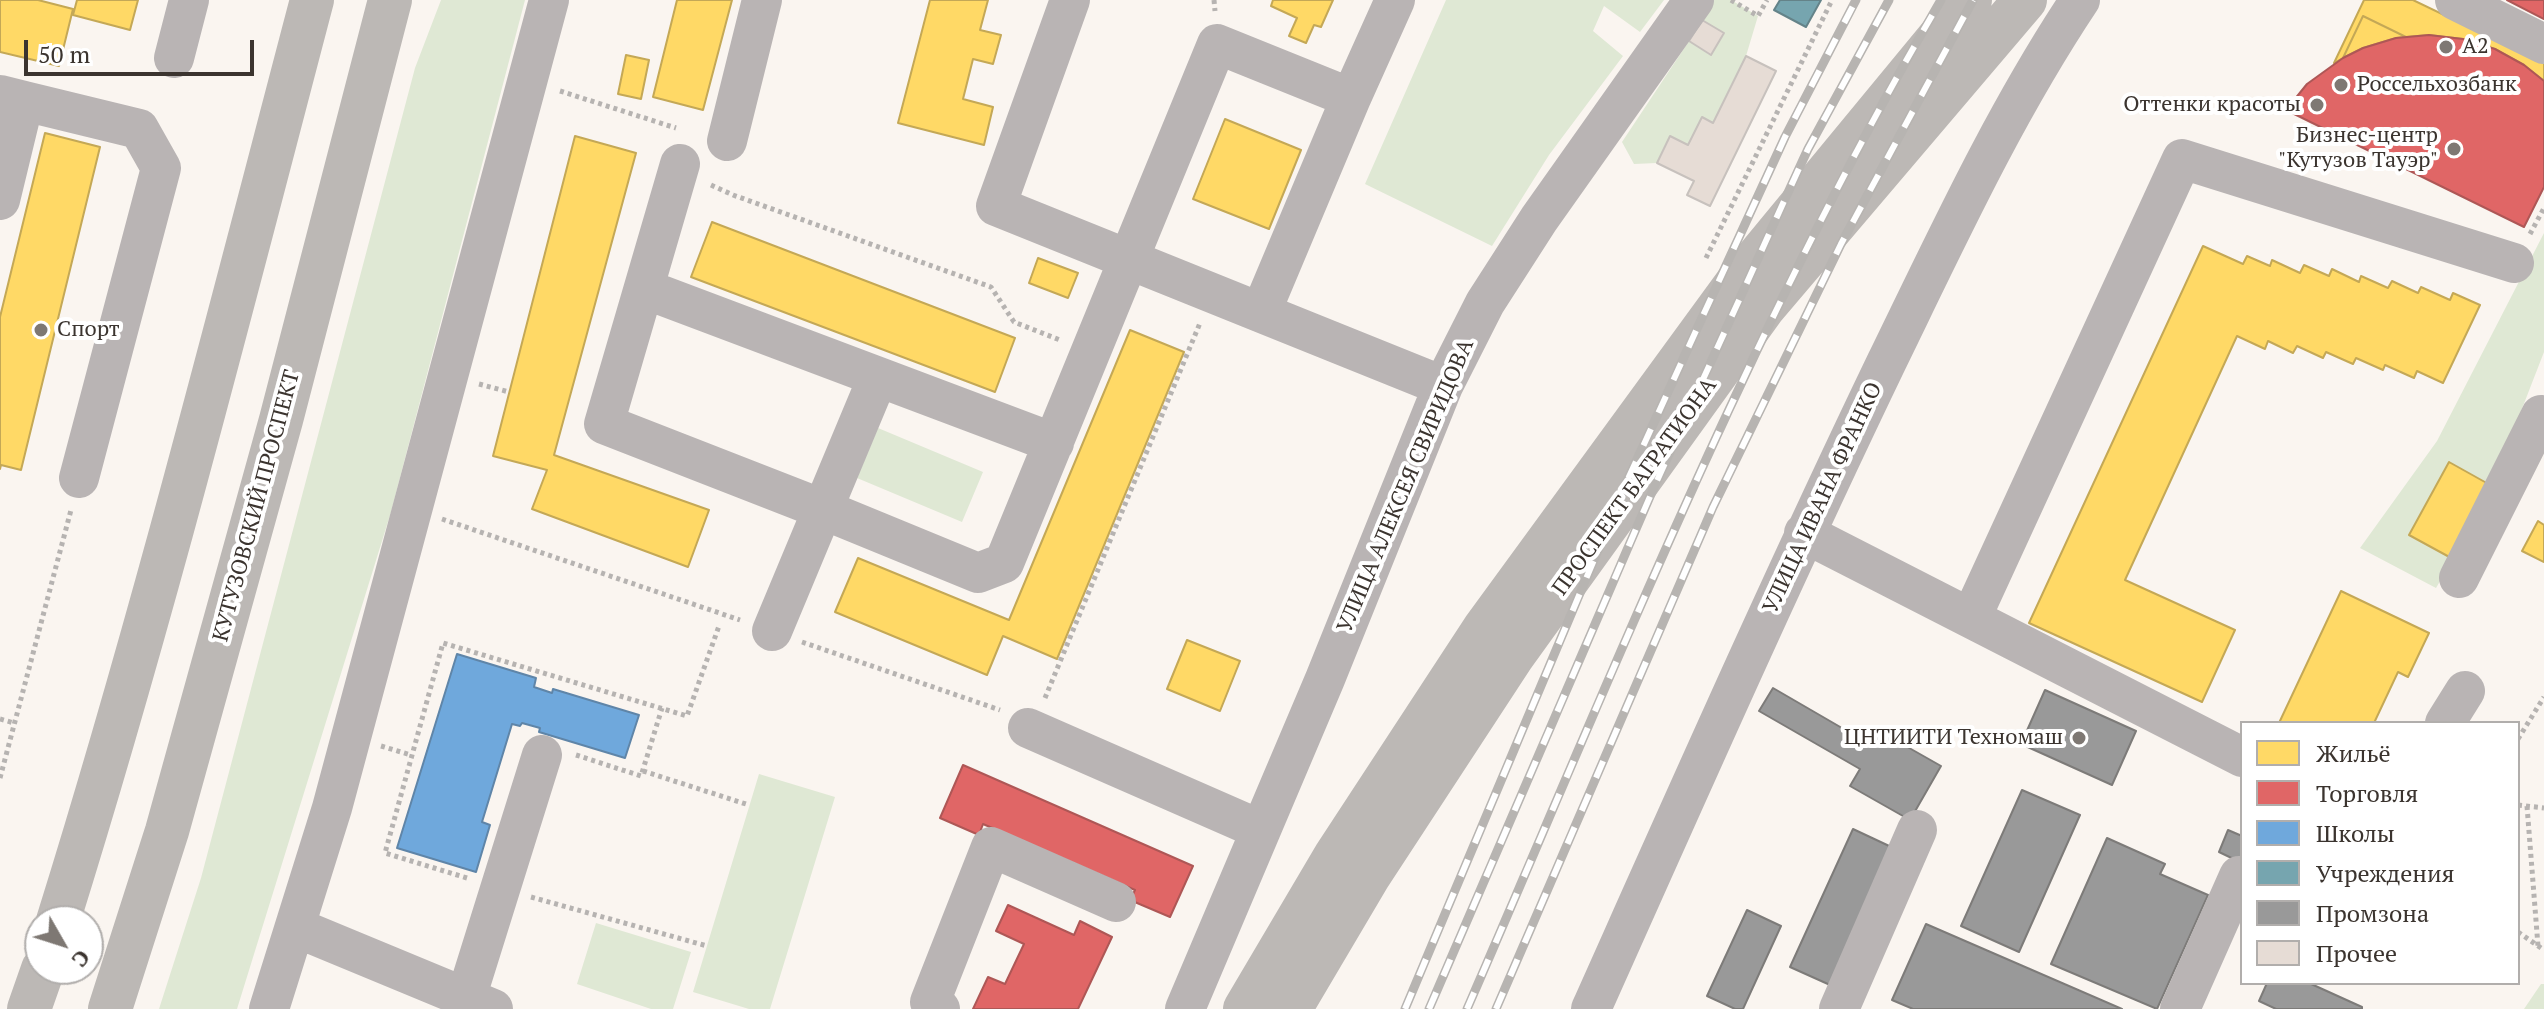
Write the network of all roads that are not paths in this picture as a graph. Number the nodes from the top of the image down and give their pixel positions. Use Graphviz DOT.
graph roads {
  1 [pos="189,0"];
  2 [pos="312,0"];
  3 [pos="390,0"];
  4 [pos="549,0"];
  5 [pos="762,0"];
  6 [pos="1070,0"];
  7 [pos="1395,0"];
  8 [pos="1694,0"];
  9 [pos="1970,0"];
  10 [pos="2025,0"];
  11 [pos="2080,0"];
  12 [pos="2455,0"];
  13 [pos="2544,44"];
  14 [pos="174,58"];
  15 [pos="12,98"];
  16 [pos="1351,98"];
  17 [pos="727,141"];
  18 [pos="680,164"];
  19 [pos="0,200"];
  20 [pos="1130,259"];
  21 [pos="2514,263"];
  22 [pos="645,289"];
  23 [pos="1261,312"];
  24 [pos="878,377"];
  25 [pos="1443,386"];
  26 [pos="2543,414"];
  27 [pos="1054,443"];
  28 [pos="79,478"];
  29 [pos="822,509"];
  30 [pos="1804,533"];
  31 [pos="2459,578"];
  32 [pos="1971,618"];
  33 [pos="772,631"];
  34 [pos="1030,729"];
  35 [pos="556,754"];
  36 [pos="2240,756"];
  37 [pos="1261,830"];
  38 [pos="1917,830"];
  39 [pos="2239,876"];
  40 [pos="1116,902"];
  41 [pos="63,905"];
  42 [pos="295,927"];
  43 [pos="37,985"];
  44 [pos="479,1004"];
  45 [pos="29,1009"];
  46 [pos="110,1009"];
  47 [pos="269,1009"];
  48 [pos="940,1009"];
  49 [pos="1185,1009"];
  50 [pos="1245,1009"];
  51 [pos="1290,1009"];
  52 [pos="1591,1009"];
  53 [pos="1839,1009"];
  54 [pos="2180,1009"];
  1 -- 14 [label="street"];
  2 -- 41 [label="main road"];
  3 -- 46 [label="main road, КУТУЗОВСКИЙ ПРОСПЕКТ"];
  4 -- 42 [label="street"];
  5 -- 17 [label="street"];
  6 -- 20 [label="street"];
  7 -- 16 [label="street"];
  8 -- 25 [label="street, УЛИЦА АЛЕКСЕЯ СВИРИДОВА"];
  9 -- 50 [label="main road, ПРОСПЕКТ БАГРАТИОНА"];
  10 -- 51 [label="main road, ПРОСПЕКТ БАГРАТИОНА"];
  11 -- 30 [label="street, УЛИЦА ИВАНА ФРАНКО"];
  12 -- 13 [label="street"];
  15 -- 19 [label="street"];
  15 -- 28 [label="street"];
  16 -- 20 [label="street"];
  16 -- 23 [label="street"];
  18 -- 22 [label="street"];
  20 -- 23 [label="street"];
  20 -- 27 [label="street"];
  21 -- 32 [label="street"];
  22 -- 24 [label="street"];
  22 -- 29 [label="street"];
  23 -- 25 [label="street"];
  24 -- 27 [label="street"];
  24 -- 29 [label="street"];
  25 -- 37 [label="street, УЛИЦА АЛЕКСЕЯ СВИРИДОВА"];
  26 -- 31 [label="street"];
  27 -- 29 [label="street"];
  29 -- 33 [label="street"];
  30 -- 32 [label="street"];
  30 -- 52 [label="street, УЛИЦА ИВАНА ФРАНКО"];
  32 -- 36 [label="street"];
  34 -- 37 [label="street"];
  35 -- 44 [label="street"];
  37 -- 49 [label="street, УЛИЦА АЛЕКСЕЯ СВИРИДОВА"];
  38 -- 53 [label="street"];
  39 -- 54 [label="street"];
  40 -- 48 [label="street"];
  42 -- 44 [label="street"];
  42 -- 47 [label="street"];
  43 -- 45 [label="main road"];
}
